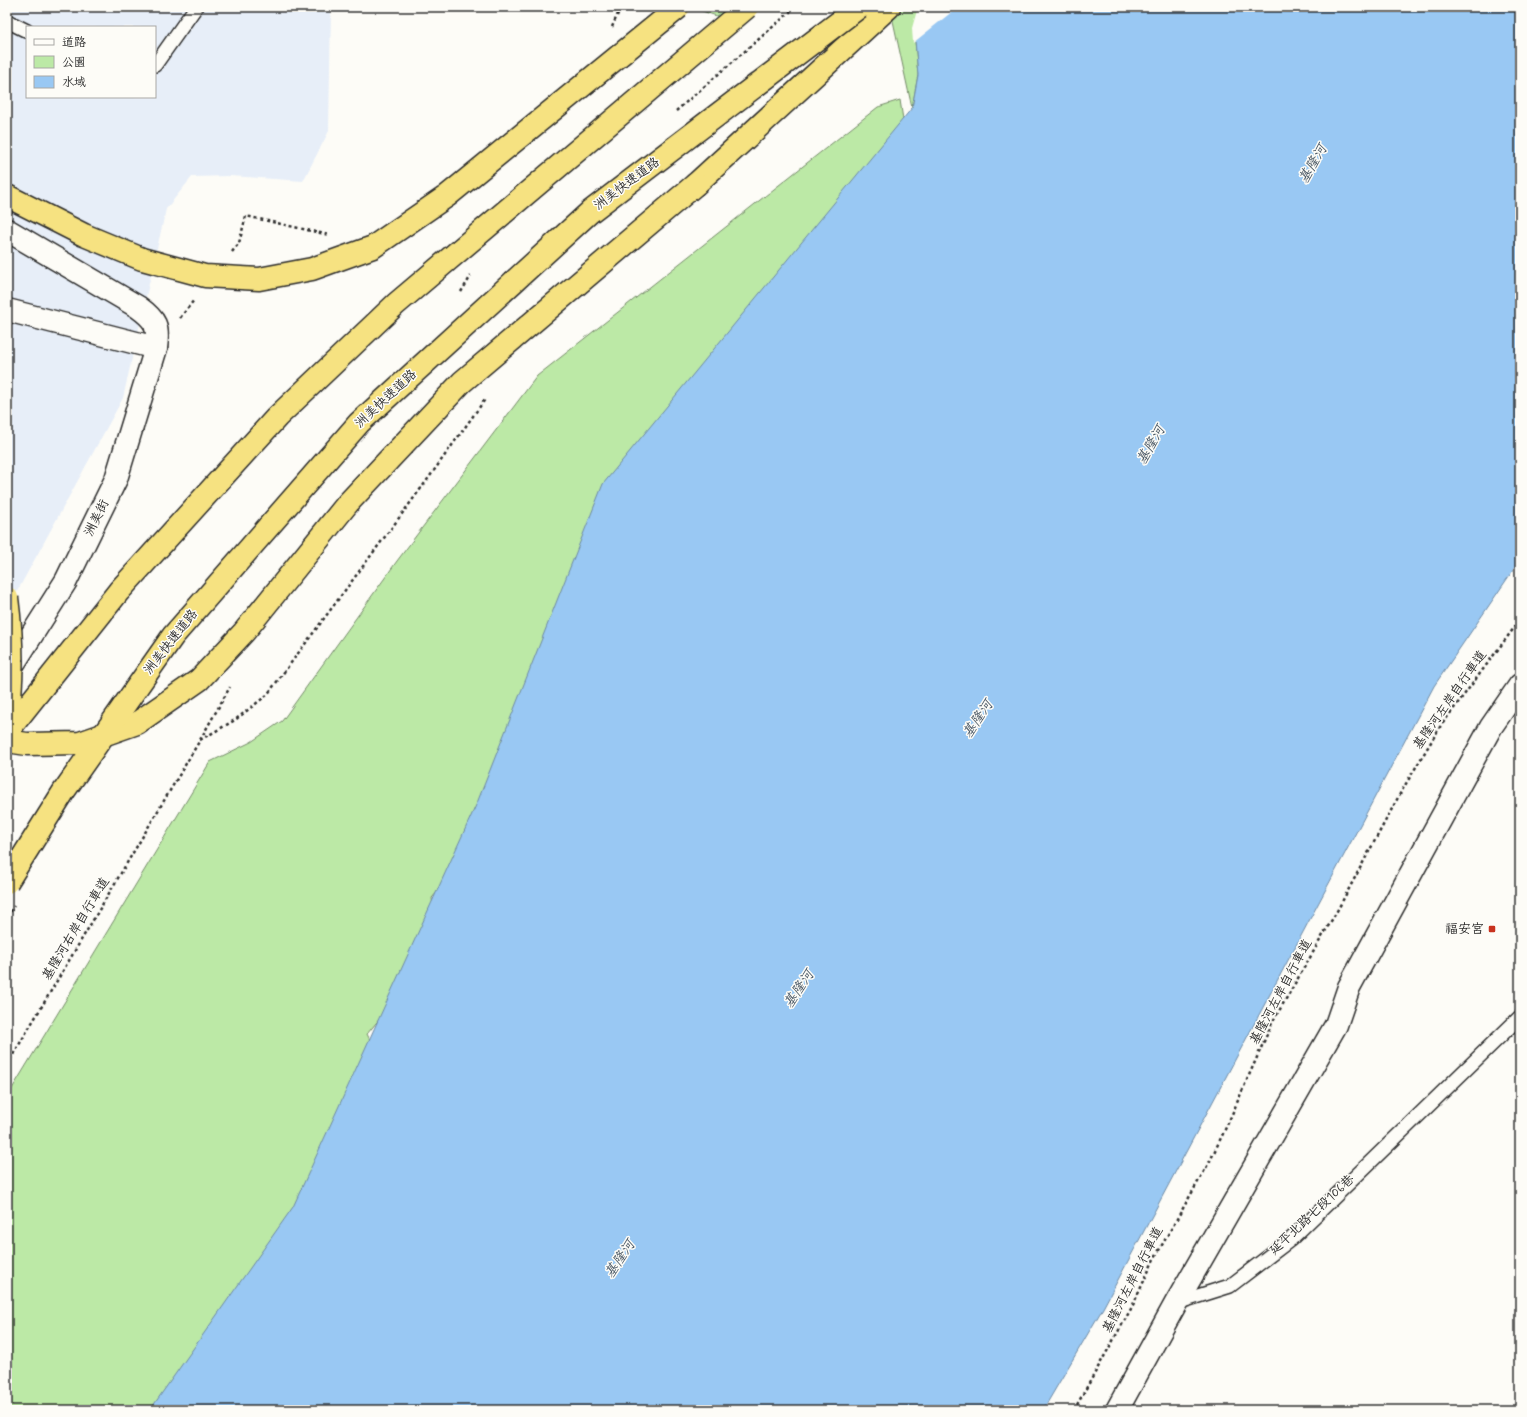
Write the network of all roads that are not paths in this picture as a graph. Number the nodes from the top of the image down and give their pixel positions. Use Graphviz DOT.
graph roads {
  1 [pos="196,7"];
  2 [pos="679,7"];
  3 [pos="747,7"];
  4 [pos="859,7"];
  5 [pos="889,7"];
  6 [pos="7,21"];
  7 [pos="26,30"];
  8 [pos="156,64"];
  9 [pos="7,196"];
  10 [pos="7,230"];
  11 [pos="7,310"];
  12 [pos="156,348"];
  13 [pos="7,598"];
  14 [pos="7,674"];
  15 [pos="1520,685"];
  16 [pos="7,718"];
  17 [pos="7,732"];
  18 [pos="7,741"];
  19 [pos="7,882"];
  20 [pos="1520,1017"];
  21 [pos="1176,1303"];
  22 [pos="1117,1410"];
  1 -- 8 [label="lane"];
  2 -- 9 [label="highway, bridge"];
  3 -- 17 [label="highway, bridge"];
  4 -- 19 [label="highway, 洲美快速道路, bridge"];
  5 -- 18 [label="highway, bridge"];
  6 -- 7 [label="lane"];
  10 -- 12 [label="street, 洲美街"];
  11 -- 12 [label="street"];
  12 -- 14 [label="street, 洲美街"];
  13 -- 16 [label="highway, bridge"];
  15 -- 21 [label="street"];
  20 -- 21 [label="lane, 延平北路七段106巷"];
  21 -- 22 [label="street"];
}
